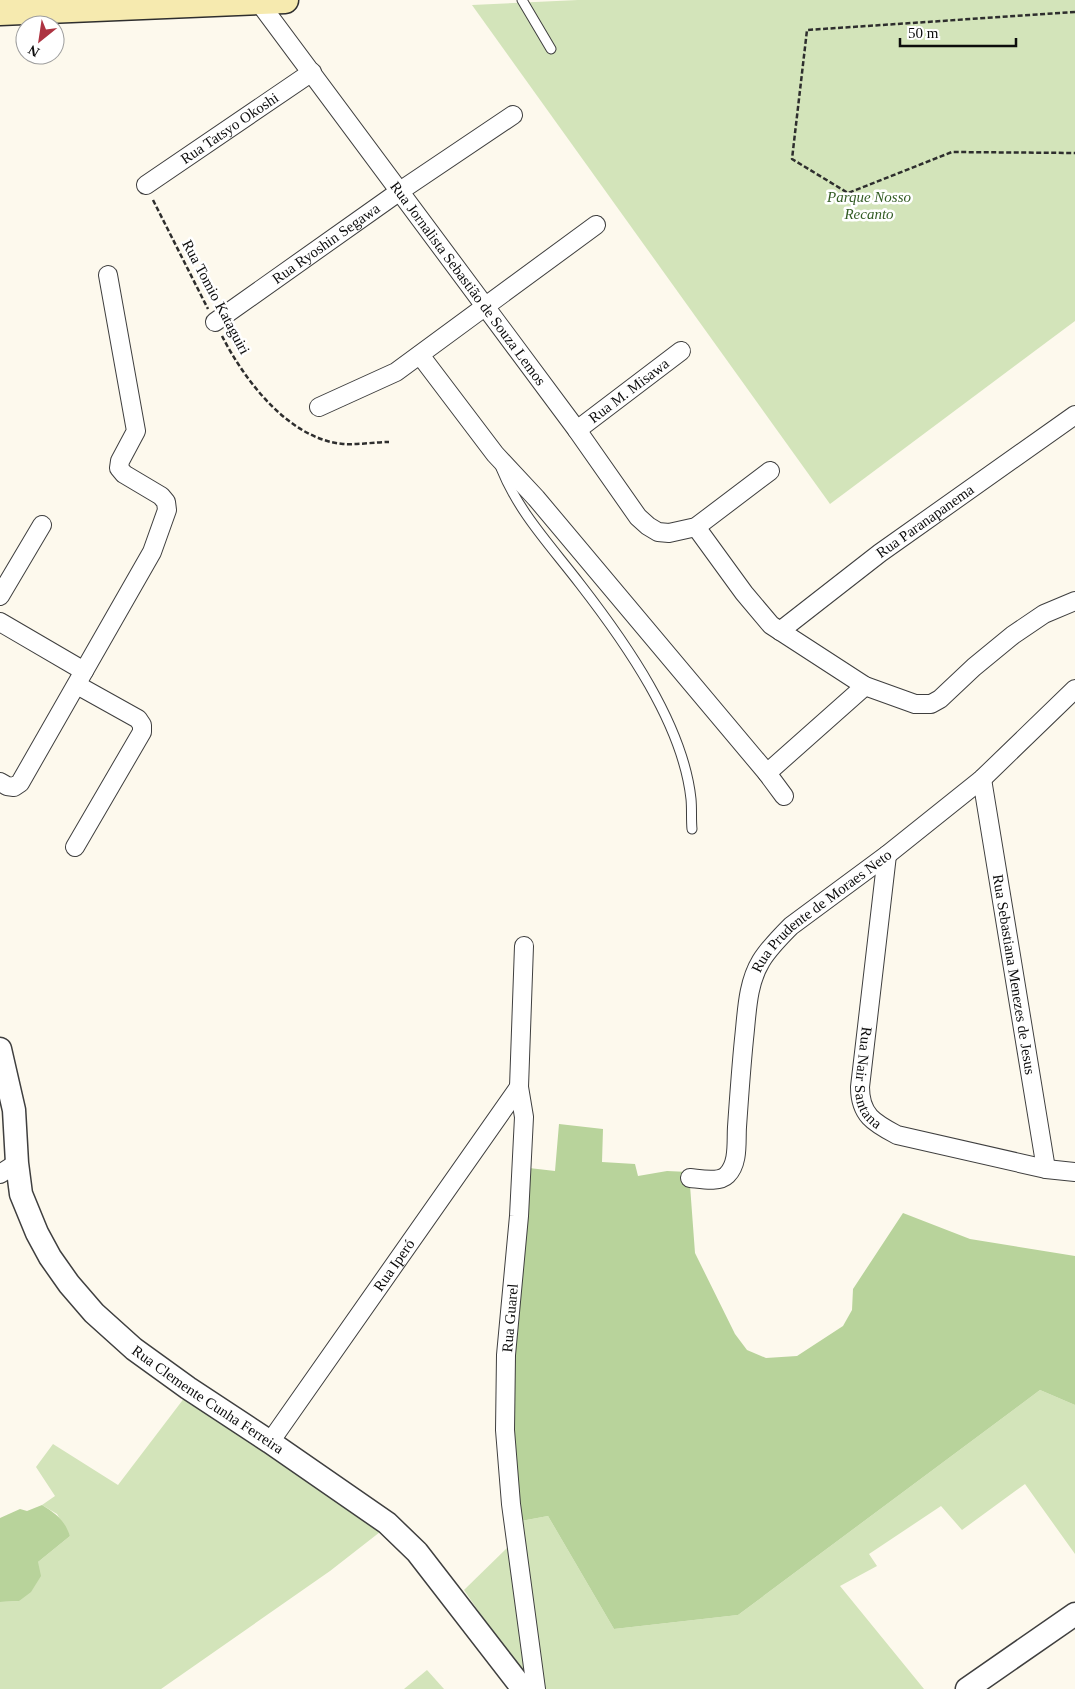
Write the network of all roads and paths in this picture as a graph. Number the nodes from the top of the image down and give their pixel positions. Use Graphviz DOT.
graph roads {
  1 [pos="285,0"];
  2 [pos="522,0"];
  3 [pos="258,1"];
  4 [pos="0,12"];
  5 [pos="1075,12"];
  6 [pos="551,49"];
  7 [pos="312,72"];
  8 [pos="513,115"];
  9 [pos="1075,153"];
  10 [pos="146,185"];
  11 [pos="400,191"];
  12 [pos="596,225"];
  13 [pos="108,275"];
  14 [pos="486,307"];
  15 [pos="214,322"];
  16 [pos="681,351"];
  17 [pos="420,355"];
  18 [pos="319,407"];
  19 [pos="1075,415"];
  20 [pos="576,430"];
  21 [pos="389,442"];
  22 [pos="495,454"];
  23 [pos="770,471"];
  24 [pos="42,525"];
  25 [pos="696,527"];
  26 [pos="0,596"];
  27 [pos="1075,601"];
  28 [pos="0,622"];
  29 [pos="780,631"];
  30 [pos="81,678"];
  31 [pos="865,686"];
  32 [pos="1075,689"];
  33 [pos="767,773"];
  34 [pos="982,778"];
  35 [pos="0,782"];
  36 [pos="784,796"];
  37 [pos="692,829"];
  38 [pos="75,847"];
  39 [pos="887,855"];
  40 [pos="524,946"];
  41 [pos="0,1049"];
  42 [pos="518,1087"];
  43 [pos="8,1169"];
  44 [pos="1046,1169"];
  45 [pos="1075,1172"];
  46 [pos="690,1178"];
  47 [pos="270,1442"];
  48 [pos="1075,1614"];
  49 [pos="523,1689"];
  50 [pos="536,1689"];
  51 [pos="967,1689"];
  1 -- 3 [label="main road"];
  2 -- 6 [label="lane"];
  3 -- 4 [label="main road"];
  3 -- 7 [label="street, Rua Jornalista Sebastião de Souza Lemos"];
  5 -- 9 [label="path"];
  7 -- 10 [label="street, Rua Tatsyo Okoshi"];
  7 -- 11 [label="street, Rua Jornalista Sebastião de Souza Lemos"];
  8 -- 11 [label="street, Rua Ryoshin Segawa"];
  10 -- 15 [label="path, Rua Tomio Kataguiri"];
  11 -- 14 [label="street, Rua Jornalista Sebastião de Souza Lemos"];
  11 -- 15 [label="street, Rua Ryoshin Segawa"];
  12 -- 14 [label="street"];
  13 -- 30 [label="street"];
  14 -- 17 [label="street"];
  14 -- 20 [label="street, Rua Jornalista Sebastião de Souza Lemos"];
  15 -- 21 [label="path, Rua Tomio Kataguiri"];
  16 -- 20 [label="street, Rua M. Misawa"];
  17 -- 18 [label="street"];
  17 -- 22 [label="street"];
  19 -- 29 [label="street, Rua Paranapanema"];
  20 -- 25 [label="street, Rua Jornalista Sebastião de Souza Lemos"];
  22 -- 33 [label="street"];
  22 -- 37 [label="lane"];
  23 -- 25 [label="street, Rua Jornalista Sebastião de Souza Lemos"];
  24 -- 26 [label="street"];
  25 -- 29 [label="street"];
  27 -- 31 [label="street"];
  28 -- 30 [label="street"];
  29 -- 31 [label="street"];
  30 -- 35 [label="street"];
  30 -- 38 [label="street"];
  31 -- 33 [label="street"];
  32 -- 34 [label="street, Rua Prudente de Moraes Neto"];
  33 -- 36 [label="street"];
  34 -- 39 [label="street, Rua Prudente de Moraes Neto"];
  34 -- 44 [label="street, Rua Sebastiana Menezes de Jesus"];
  39 -- 44 [label="street, Rua Nair Santana"];
  39 -- 46 [label="street, Rua Prudente de Moraes Neto"];
  40 -- 42 [label="street, Rua Guarel"];
  41 -- 43 [label="street, Rua Clemente Cunha Ferreira"];
  42 -- 47 [label="street, Rua Iperó"];
  42 -- 50 [label="street, Rua Guarel"];
  43 -- 47 [label="street, Rua Clemente Cunha Ferreira"];
  44 -- 45 [label="street, Rua Nair Santana"];
  47 -- 49 [label="street, Rua Clemente Cunha Ferreira"];
  48 -- 51 [label="street"];
}
